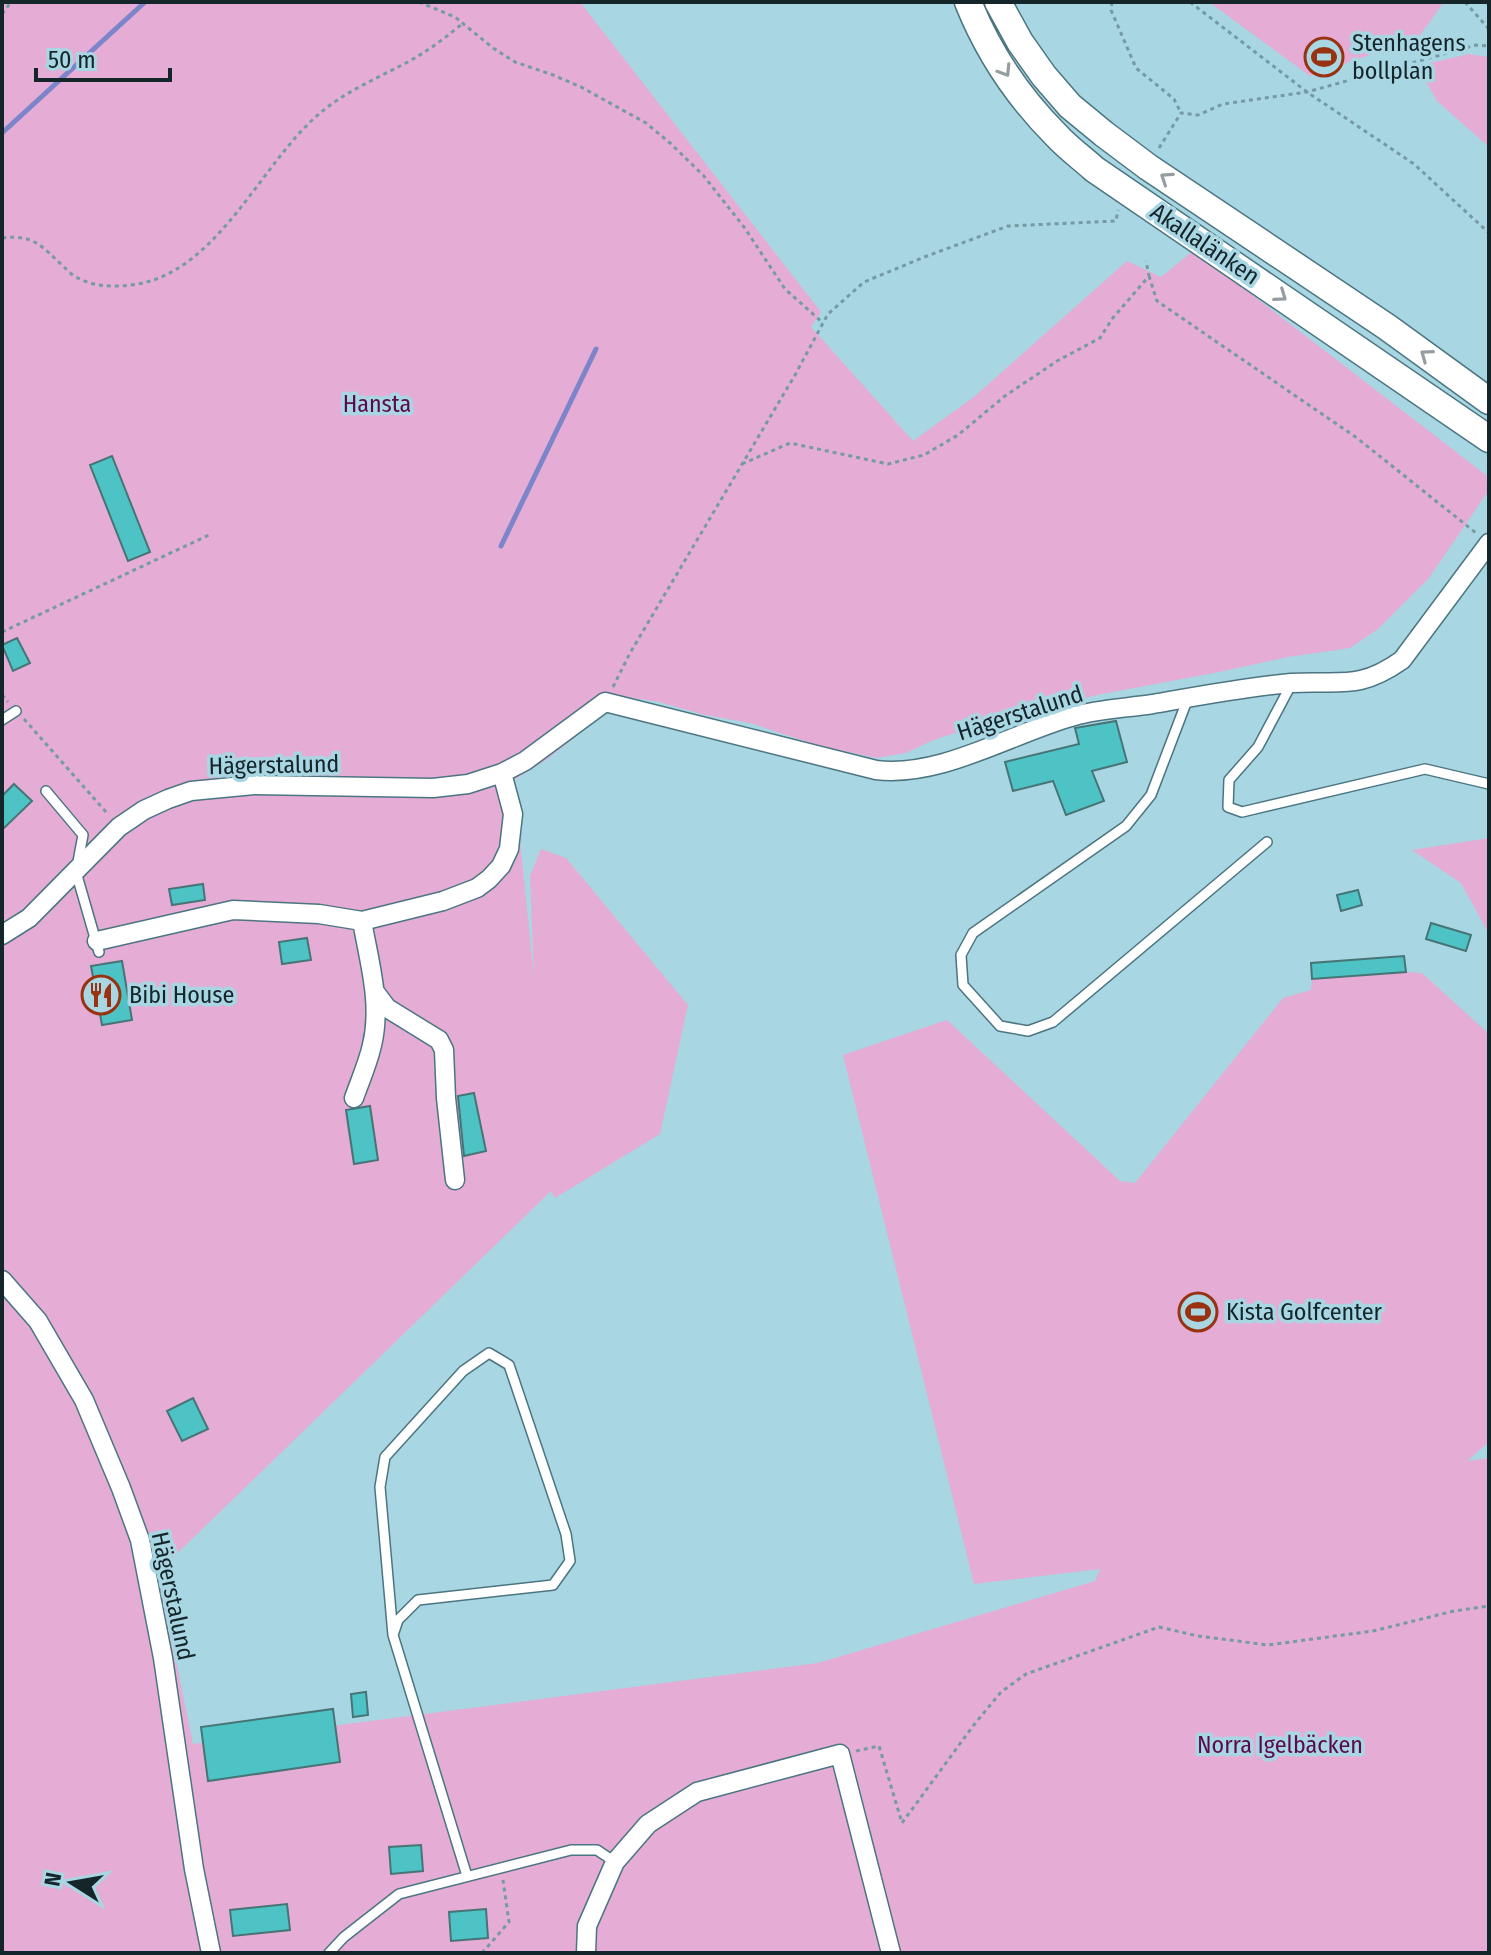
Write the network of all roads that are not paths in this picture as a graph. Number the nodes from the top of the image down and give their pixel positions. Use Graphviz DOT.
graph roads {
  1 [pos="968,2"];
  2 [pos="998,2"];
  3 [pos="1489,401"];
  4 [pos="1489,439"];
  5 [pos="1488,549"];
  6 [pos="1292,683"];
  7 [pos="1188,698"];
  8 [pos="16,711"];
  9 [pos="2,720"];
  10 [pos="502,773"];
  11 [pos="1489,784"];
  12 [pos="46,791"];
  13 [pos="1267,842"];
  14 [pos="76,872"];
  15 [pos="362,921"];
  16 [pos="2,935"];
  17 [pos="98,947"];
  18 [pos="375,992"];
  19 [pos="354,1098"];
  20 [pos="455,1180"];
  21 [pos="2,1280"];
  22 [pos="393,1635"];
  23 [pos="615,1862"];
  24 [pos="467,1876"];
  25 [pos="211,1953"];
  26 [pos="329,1953"];
  27 [pos="586,1953"];
  28 [pos="891,1953"];
  1 -- 4 [label="main road, Akallalänken, one-way"];
  3 -- 2 [label="main road, Akallalänken, one-way"];
  5 -- 6 [label="street, Hägerstalund"];
  6 -- 7 [label="street, Hägerstalund"];
  6 -- 11 [label="lane"];
  7 -- 10 [label="street, Hägerstalund"];
  7 -- 13 [label="lane"];
  8 -- 9 [label="lane"];
  10 -- 14 [label="street, Hägerstalund"];
  10 -- 15 [label="street"];
  12 -- 14 [label="lane"];
  14 -- 16 [label="street, Hägerstalund"];
  14 -- 17 [label="lane"];
  15 -- 17 [label="street"];
  15 -- 18 [label="street"];
  18 -- 19 [label="street"];
  18 -- 20 [label="street"];
  21 -- 25 [label="street, Hägerstalund"];
  22 -- 22 [label="lane"];
  22 -- 24 [label="lane"];
  23 -- 24 [label="lane"];
  23 -- 27 [label="street"];
  23 -- 28 [label="street"];
  24 -- 26 [label="lane"];
}
